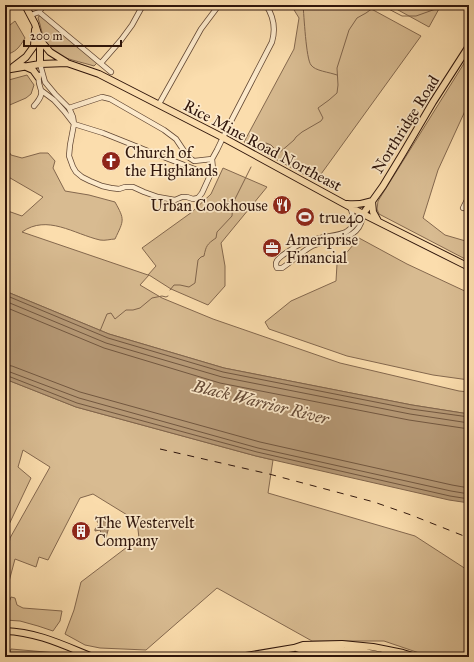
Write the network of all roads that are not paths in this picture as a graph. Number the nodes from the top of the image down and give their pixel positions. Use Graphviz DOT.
graph roads {
  1 [pos="25,5"];
  2 [pos="44,5"];
  3 [pos="143,5"];
  4 [pos="219,5"];
  5 [pos="266,5"];
  6 [pos="39,12"];
  7 [pos="31,15"];
  8 [pos="35,24"];
  9 [pos="40,40"];
  10 [pos="469,46"];
  11 [pos="67,63"];
  12 [pos="100,63"];
  13 [pos="40,64"];
  14 [pos="24,66"];
  15 [pos="8,69"];
  16 [pos="110,72"];
  17 [pos="38,77"];
  18 [pos="42,91"];
  19 [pos="159,104"];
  20 [pos="34,106"];
  21 [pos="69,108"];
  22 [pos="74,124"];
  23 [pos="222,137"];
  24 [pos="212,159"];
  25 [pos="210,175"];
  26 [pos="469,196"];
  27 [pos="372,201"];
  28 [pos="348,205"];
  29 [pos="463,208"];
  30 [pos="363,214"];
  31 [pos="378,221"];
  32 [pos="352,227"];
  33 [pos="469,267"];
  34 [pos="5,631"];
  35 [pos="294,648"];
  36 [pos="93,657"];
  37 [pos="240,657"];
  38 [pos="391,657"];
  39 [pos="416,657"];
  1 -- 7 [label="main road"];
  2 -- 6 [label="street"];
  3 -- 12 [label="street"];
  4 -- 19 [label="street"];
  5 -- 23 [label="street"];
  6 -- 7 [label="street"];
  6 -- 12 [label="street"];
  7 -- 8 [label="main road"];
  8 -- 9 [label="main road"];
  8 -- 15 [label="main road"];
  9 -- 11 [label="main road"];
  9 -- 13 [label="main road"];
  10 -- 27 [label="main road, Northridge Road"];
  11 -- 13 [label="main road, Rice Mine Road Northeast"];
  11 -- 19 [label="main road, Rice Mine Road Northeast"];
  12 -- 16 [label="street"];
  13 -- 14 [label="main road, Rice Mine Road Northeast"];
  13 -- 17 [label="street"];
  13 -- 21 [label="street"];
  14 -- 15 [label="main road, Rice Mine Road Northeast"];
  14 -- 17 [label="main road"];
  17 -- 18 [label="street"];
  18 -- 20 [label="street"];
  18 -- 22 [label="street"];
  19 -- 23 [label="main road, Rice Mine Road Northeast"];
  21 -- 22 [label="street"];
  21 -- 24 [label="street"];
  22 -- 25 [label="street"];
  22 -- 25 [label="street"];
  23 -- 24 [label="street"];
  23 -- 28 [label="main road, Rice Mine Road Northeast"];
  24 -- 25 [label="street"];
  26 -- 29 [label="street"];
  27 -- 28 [label="main road"];
  27 -- 30 [label="main road, Northridge Road"];
  27 -- 31 [label="main road"];
  28 -- 30 [label="main road, Rice Mine Road Northeast"];
  28 -- 32 [label="street"];
  30 -- 31 [label="main road, Rice Mine Road Northeast"];
  30 -- 32 [label="street"];
  30 -- 32 [label="street"];
  31 -- 33 [label="main road, Rice Mine Road Northeast"];
  34 -- 36 [label="main road"];
  35 -- 37 [label="main road"];
  35 -- 38 [label="main road"];
  35 -- 39 [label="main road"];
}
